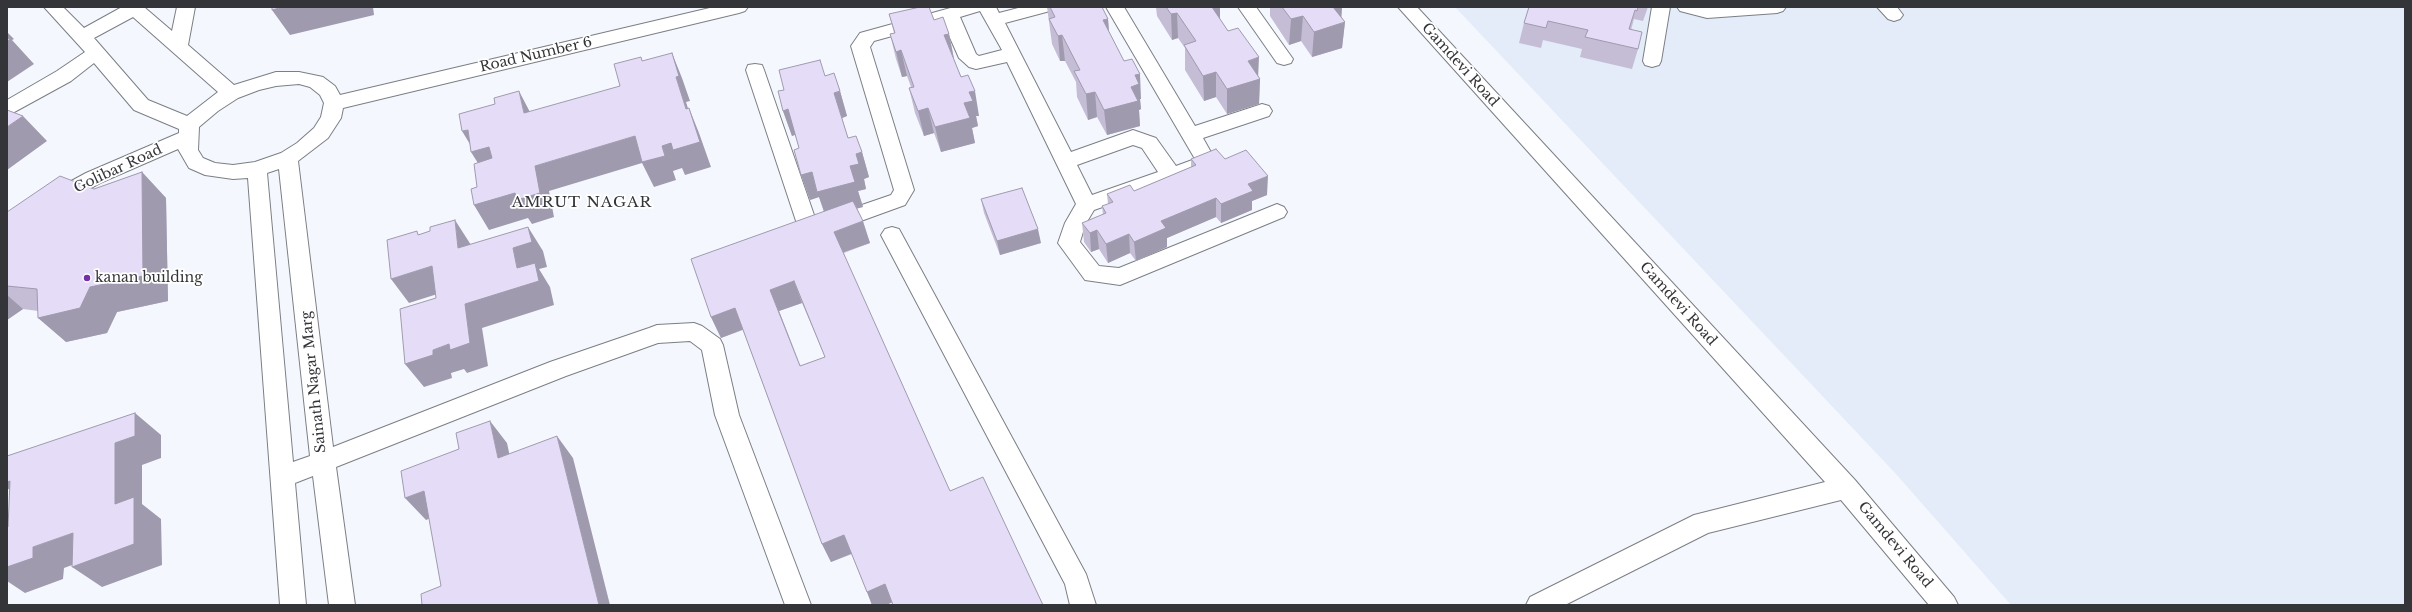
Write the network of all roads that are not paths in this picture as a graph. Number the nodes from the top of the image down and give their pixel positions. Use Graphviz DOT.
graph roads {
  1 [pos="52,7"];
  2 [pos="186,7"];
  3 [pos="739,7"];
  4 [pos="975,7"];
  5 [pos="1044,7"];
  6 [pos="1115,7"];
  7 [pos="1247,7"];
  8 [pos="1407,7"];
  9 [pos="1661,7"];
  10 [pos="1686,7"];
  11 [pos="1777,7"];
  12 [pos="133,8"];
  13 [pos="705,11"];
  14 [pos="949,14"];
  15 [pos="992,14"];
  16 [pos="82,37"];
  17 [pos="178,46"];
  18 [pos="96,54"];
  19 [pos="1013,54"];
  20 [pos="1284,59"];
  21 [pos="1652,62"];
  22 [pos="755,70"];
  23 [pos="231,93"];
  24 [pos="334,103"];
  25 [pos="7,109"];
  26 [pos="1262,111"];
  27 [pos="189,131"];
  28 [pos="1191,135"];
  29 [pos="288,158"];
  30 [pos="1229,159"];
  31 [pos="1066,161"];
  32 [pos="1207,163"];
  33 [pos="257,169"];
  34 [pos="1171,176"];
  35 [pos="1087,205"];
  36 [pos="1277,212"];
  37 [pos="7,226"];
  38 [pos="892,235"];
  39 [pos="323,462"];
  40 [pos="283,477"];
  41 [pos="1846,488"];
  42 [pos="293,605"];
  43 [pos="342,605"];
  44 [pos="798,605"];
  45 [pos="1083,605"];
  46 [pos="1539,605"];
  47 [pos="1945,605"];
  1 -- 16 [label="street"];
  2 -- 17 [label="street"];
  3 -- 13 [label="street, Road Number 6"];
  4 -- 14 [label="street"];
  5 -- 15 [label="street"];
  6 -- 28 [label="street"];
  7 -- 20 [label="street"];
  8 -- 41 [label="street, Gamdevi Road"];
  9 -- 21 [label="street"];
  10 -- 11 [label="street"];
  12 -- 16 [label="street"];
  12 -- 17 [label="street"];
  13 -- 24 [label="street, Road Number 6"];
  14 -- 19 [label="street"];
  14 -- 22 [label="street"];
  15 -- 19 [label="street"];
  16 -- 18 [label="street"];
  17 -- 23 [label="street"];
  18 -- 25 [label="street"];
  18 -- 27 [label="street"];
  19 -- 31 [label="street"];
  23 -- 24 [label="street, Golibar Road"];
  23 -- 27 [label="street, Golibar Road"];
  24 -- 29 [label="street"];
  26 -- 28 [label="street"];
  27 -- 33 [label="street"];
  27 -- 37 [label="street, Golibar Road"];
  28 -- 32 [label="street"];
  29 -- 33 [label="street"];
  29 -- 39 [label="street, Sainath Nagar Marg"];
  30 -- 32 [label="street"];
  31 -- 34 [label="street"];
  31 -- 35 [label="street"];
  32 -- 34 [label="street"];
  33 -- 40 [label="street"];
  34 -- 35 [label="street"];
  35 -- 36 [label="street"];
  38 -- 45 [label="street"];
  39 -- 40 [label="street"];
  39 -- 43 [label="street, Sainath Nagar Marg"];
  39 -- 44 [label="street"];
  40 -- 42 [label="street"];
  41 -- 46 [label="street"];
  41 -- 47 [label="street, Gamdevi Road"];
}
